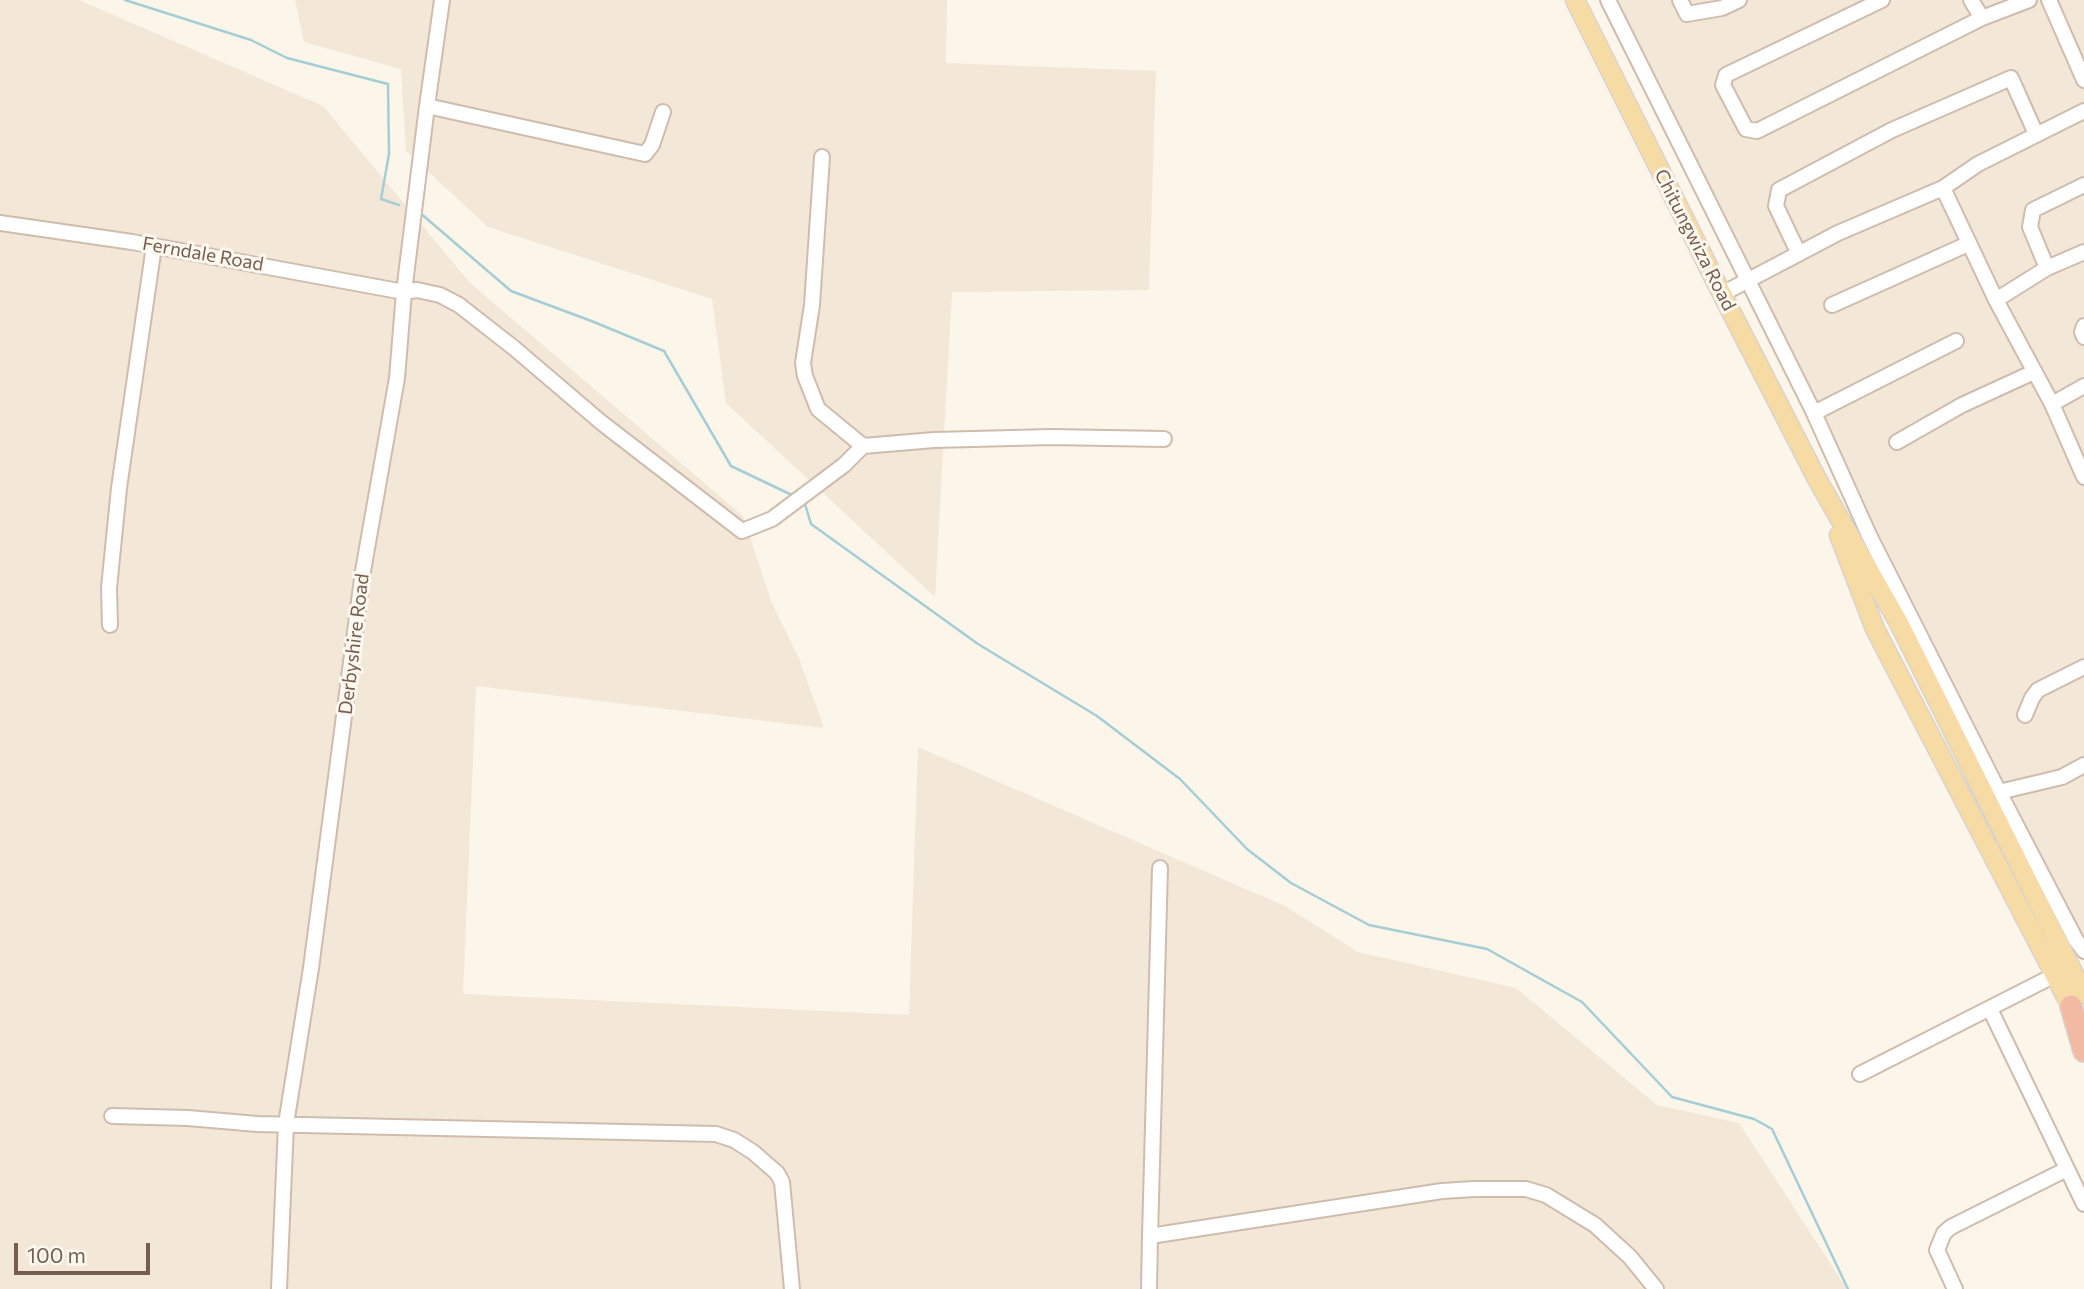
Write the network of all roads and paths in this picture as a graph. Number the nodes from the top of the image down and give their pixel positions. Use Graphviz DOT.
graph roads {
  1 [pos="442,0"];
  2 [pos="1575,0"];
  3 [pos="1608,0"];
  4 [pos="1680,0"];
  5 [pos="1739,0"];
  6 [pos="1882,0"];
  7 [pos="1971,0"];
  8 [pos="2029,0"];
  9 [pos="2049,0"];
  10 [pos="1982,18"];
  11 [pos="2084,80"];
  12 [pos="426,106"];
  13 [pos="2084,111"];
  14 [pos="663,112"];
  15 [pos="2036,134"];
  16 [pos="822,157"];
  17 [pos="2084,185"];
  18 [pos="1943,188"];
  19 [pos="0,223"];
  20 [pos="1968,244"];
  21 [pos="154,246"];
  22 [pos="2084,252"];
  23 [pos="1798,253"];
  24 [pos="2047,268"];
  25 [pos="1748,280"];
  26 [pos="404,292"];
  27 [pos="1722,294"];
  28 [pos="1996,300"];
  29 [pos="1832,305"];
  30 [pos="2084,326"];
  31 [pos="2084,337"];
  32 [pos="1956,341"];
  33 [pos="2034,372"];
  34 [pos="2084,386"];
  35 [pos="2052,404"];
  36 [pos="1814,413"];
  37 [pos="1164,439"];
  38 [pos="1896,442"];
  39 [pos="863,446"];
  40 [pos="2084,477"];
  41 [pos="1817,479"];
  42 [pos="110,625"];
  43 [pos="2084,667"];
  44 [pos="2025,715"];
  45 [pos="2084,765"];
  46 [pos="1999,792"];
  47 [pos="1160,868"];
  48 [pos="2084,951"];
  49 [pos="2055,975"];
  50 [pos="2077,1000"];
  51 [pos="1990,1009"];
  52 [pos="2084,1033"];
  53 [pos="2084,1051"];
  54 [pos="1860,1074"];
  55 [pos="112,1116"];
  56 [pos="286,1124"];
  57 [pos="2067,1169"];
  58 [pos="2084,1204"];
  59 [pos="1150,1236"];
  60 [pos="279,1289"];
  61 [pos="792,1289"];
  62 [pos="1149,1289"];
  63 [pos="1656,1289"];
  64 [pos="1955,1289"];
  1 -- 12 [label="street, Derbyshire Road"];
  2 -- 27 [label="main road, Chitungwiza Road"];
  3 -- 25 [label="street"];
  4 -- 5 [label="street"];
  6 -- 10 [label="street"];
  7 -- 10 [label="street"];
  8 -- 10 [label="street"];
  9 -- 11 [label="street"];
  12 -- 14 [label="street"];
  12 -- 26 [label="street, Derbyshire Road"];
  13 -- 15 [label="street"];
  15 -- 18 [label="street"];
  15 -- 23 [label="street"];
  16 -- 39 [label="street"];
  17 -- 24 [label="street"];
  18 -- 20 [label="street"];
  18 -- 23 [label="street"];
  19 -- 21 [label="street, Ferndale Road"];
  20 -- 28 [label="street"];
  20 -- 29 [label="street"];
  21 -- 26 [label="street, Ferndale Road"];
  21 -- 42 [label="street"];
  22 -- 24 [label="street"];
  23 -- 25 [label="street"];
  24 -- 28 [label="street"];
  25 -- 27 [label="street"];
  25 -- 36 [label="street"];
  26 -- 39 [label="street, Ferndale Road"];
  26 -- 56 [label="street, Derbyshire Road"];
  27 -- 41 [label="main road, Chitungwiza Road"];
  28 -- 33 [label="street"];
  30 -- 31 [label="street"];
  32 -- 36 [label="street"];
  33 -- 35 [label="street"];
  33 -- 38 [label="street"];
  34 -- 35 [label="street"];
  35 -- 40 [label="street"];
  36 -- 46 [label="street"];
  37 -- 39 [label="street"];
  41 -- 49 [label="main road"];
  41 -- 50 [label="main road"];
  43 -- 44 [label="street"];
  45 -- 46 [label="street"];
  46 -- 48 [label="street"];
  47 -- 59 [label="street"];
  49 -- 50 [label="main road"];
  49 -- 51 [label="street"];
  50 -- 52 [label="main road"];
  50 -- 53 [label="highway"];
  51 -- 54 [label="street"];
  51 -- 57 [label="street"];
  55 -- 56 [label="street"];
  56 -- 60 [label="street, Derbyshire Road"];
  56 -- 61 [label="street"];
  57 -- 58 [label="street"];
  57 -- 64 [label="street"];
  59 -- 62 [label="street"];
  59 -- 63 [label="street"];
}
